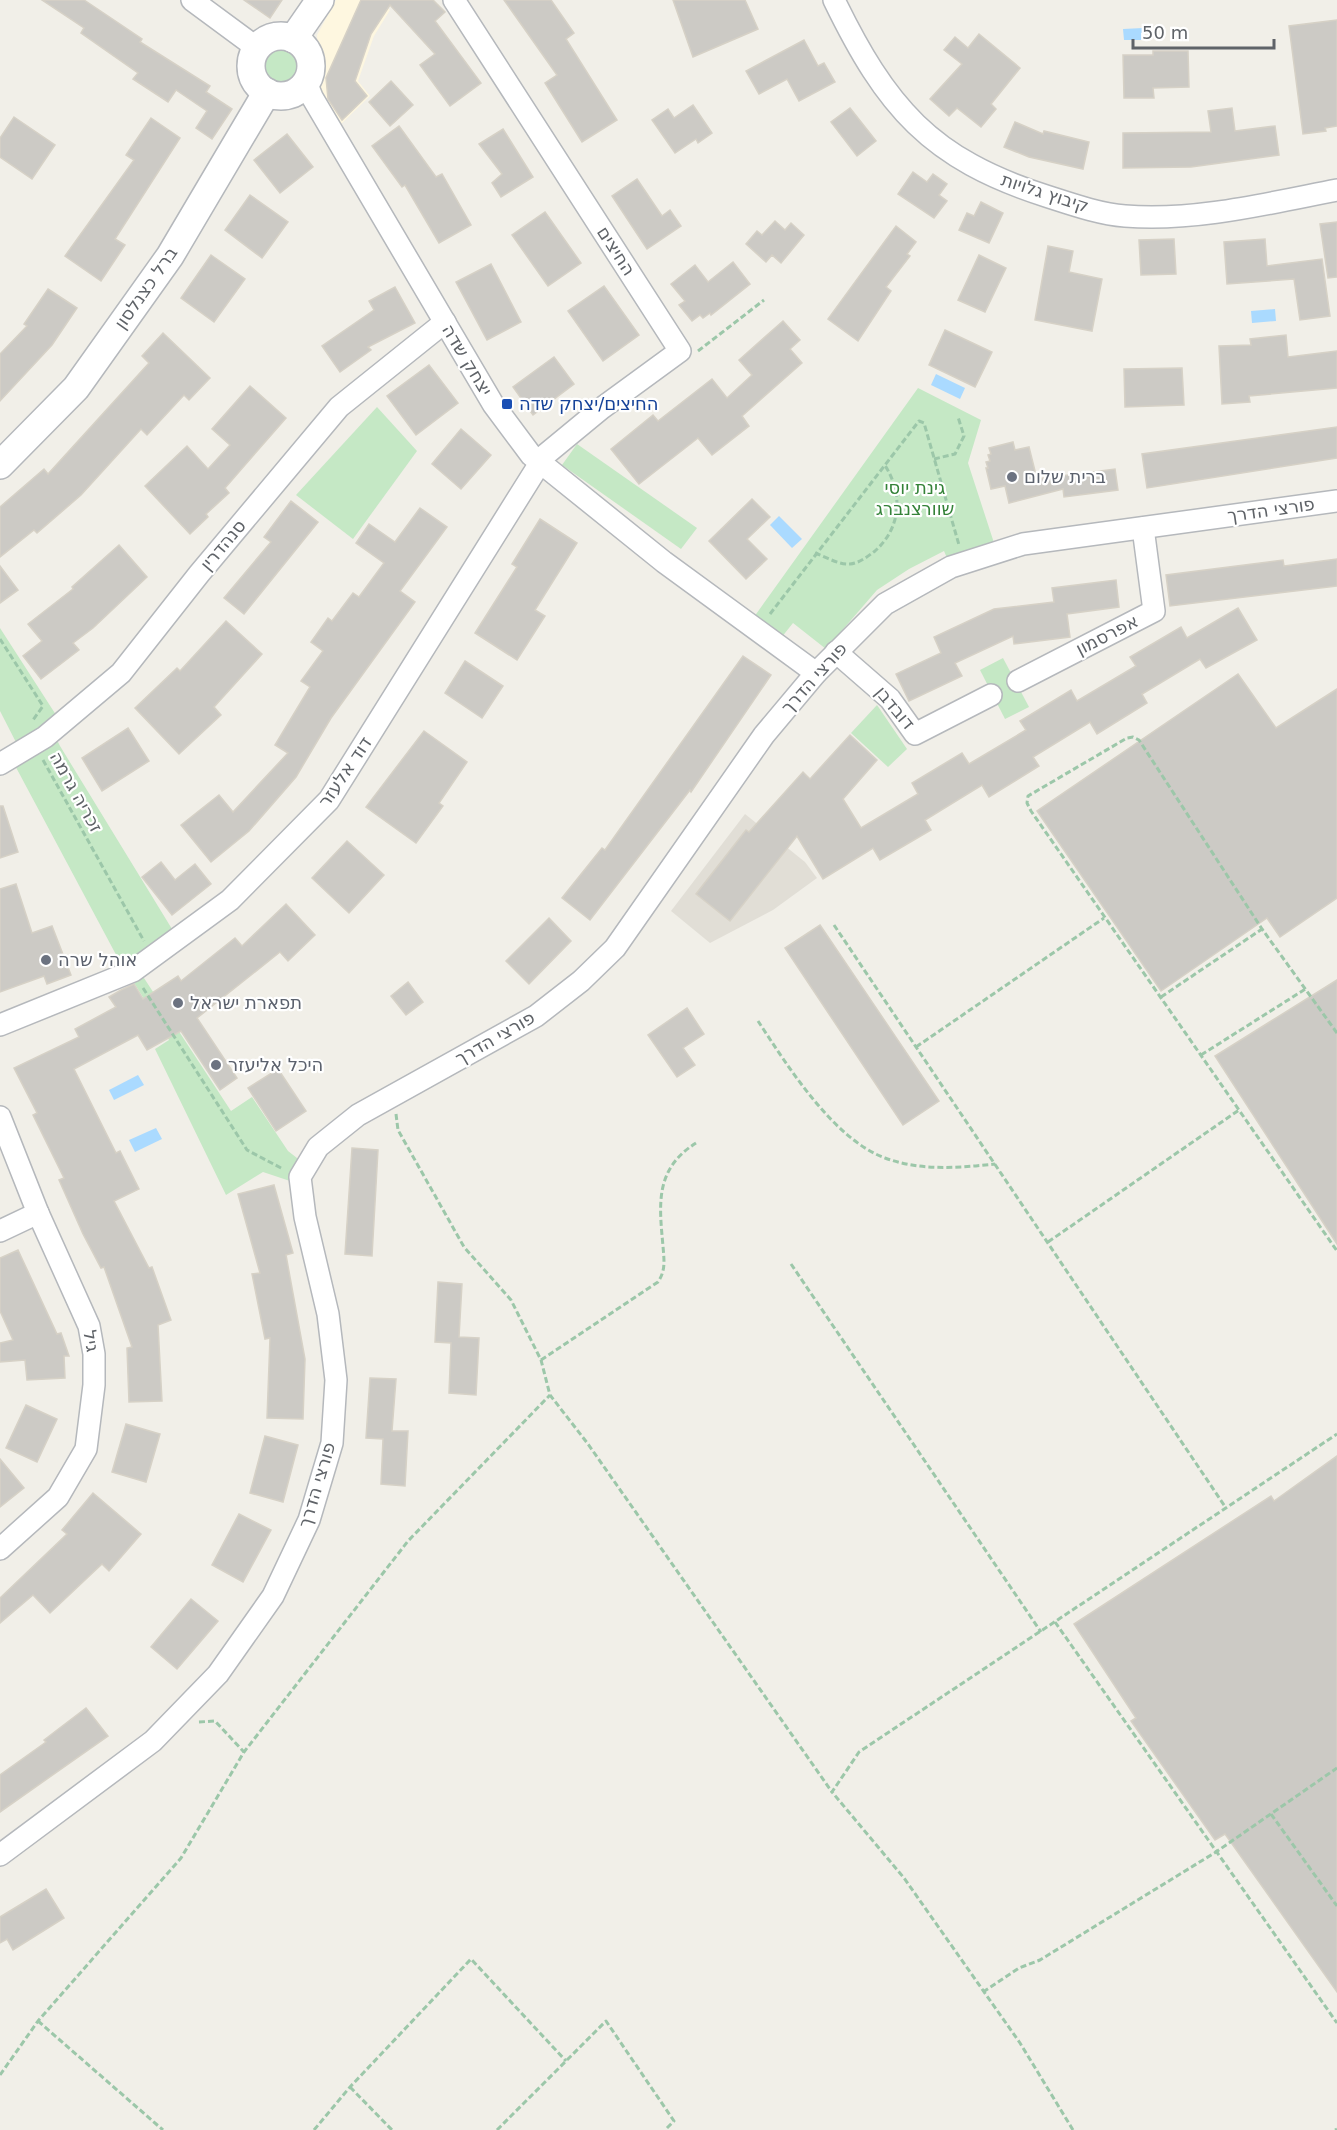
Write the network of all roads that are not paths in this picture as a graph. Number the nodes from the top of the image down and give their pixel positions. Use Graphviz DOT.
graph roads {
  1 [pos="192,0"];
  2 [pos="320,0"];
  3 [pos="454,0"];
  4 [pos="834,0"];
  5 [pos="293,39"];
  6 [pos="257,48"];
  7 [pos="310,74"];
  8 [pos="267,92"];
  9 [pos="1337,190"];
  10 [pos="445,322"];
  11 [pos="540,464"];
  12 [pos="0,465"];
  13 [pos="1337,501"];
  14 [pos="1143,528"];
  15 [pos="836,652"];
  16 [pos="816,673"];
  17 [pos="1017,681"];
  18 [pos="991,695"];
  19 [pos="0,764"];
  20 [pos="0,1025"];
  21 [pos="0,1117"];
  22 [pos="38,1213"];
  23 [pos="0,1231"];
  24 [pos="0,1549"];
  25 [pos="0,1855"];
  1 -- 6 [label="street"];
  2 -- 5 [label="street"];
  3 -- 11 [label="street, החיצים"];
  4 -- 9 [label="street, קיבוץ גלויות"];
  5 -- 6 [label="street"];
  5 -- 7 [label="street"];
  6 -- 8 [label="street"];
  7 -- 8 [label="street"];
  7 -- 10 [label="street, יצחק שדה"];
  8 -- 12 [label="street, ברל כצנלסון"];
  10 -- 11 [label="street, יצחק שדה"];
  10 -- 19 [label="street, סנהדרין"];
  11 -- 16 [label="street, יצחק שדה"];
  11 -- 20 [label="street, דוד אלעזר"];
  13 -- 14 [label="street, פורצי הדרך"];
  14 -- 15 [label="street, פורצי הדרך"];
  14 -- 17 [label="street, אפרסמון"];
  15 -- 16 [label="street, פורצי הדרך"];
  15 -- 18 [label="street, דובדבן"];
  16 -- 25 [label="street, פורצי הדרך"];
  21 -- 22 [label="street, גיל"];
  22 -- 23 [label="street"];
  22 -- 24 [label="street, גיל"];
}
